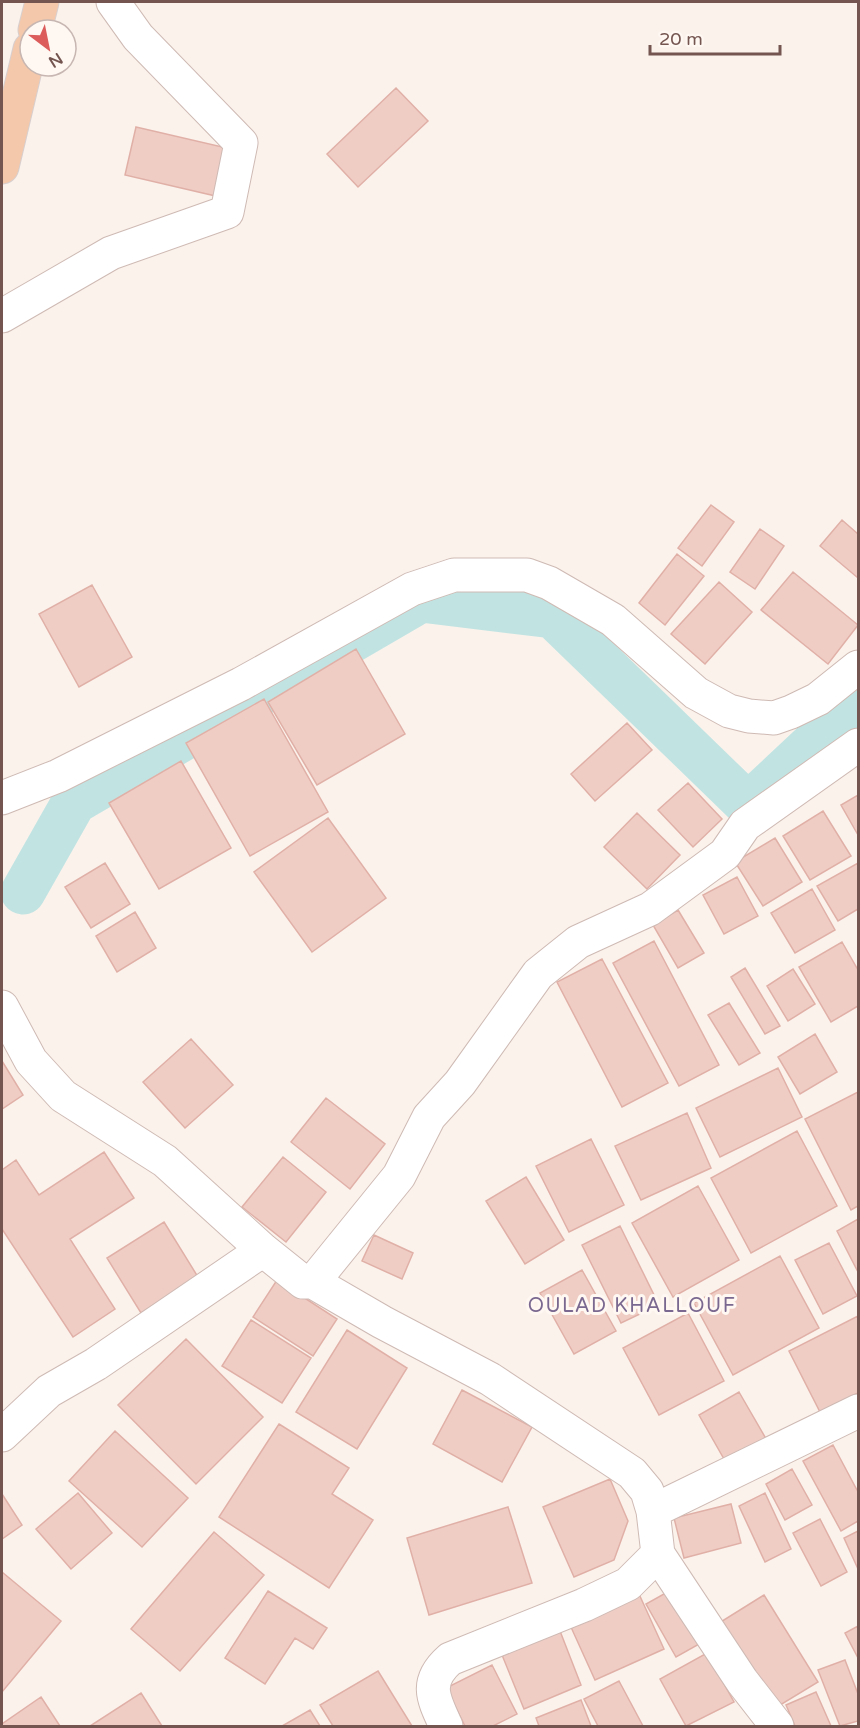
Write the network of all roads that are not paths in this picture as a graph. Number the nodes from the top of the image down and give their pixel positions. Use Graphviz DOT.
graph roads {
  1 [pos="42,2"];
  2 [pos="113,2"];
  3 [pos="38,18"];
  4 [pos="23,78"];
  5 [pos="2,167"];
  6 [pos="2,316"];
  7 [pos="858,667"];
  8 [pos="858,745"];
  9 [pos="2,798"];
  10 [pos="2,1007"];
  11 [pos="264,1250"];
  12 [pos="313,1282"];
  13 [pos="858,1411"];
  14 [pos="2,1436"];
  15 [pos="653,1511"];
  16 [pos="658,1554"];
  17 [pos="446,1726"];
  18 [pos="777,1726"];
  1 -- 3 [label="main road"];
  2 -- 6 [label="street"];
  4 -- 5 [label="main road"];
  7 -- 9 [label="street"];
  8 -- 12 [label="street"];
  10 -- 11 [label="street"];
  11 -- 12 [label="street"];
  11 -- 14 [label="street"];
  12 -- 15 [label="street"];
  13 -- 15 [label="street"];
  15 -- 16 [label="street"];
  16 -- 17 [label="street"];
  16 -- 18 [label="street"];
}
